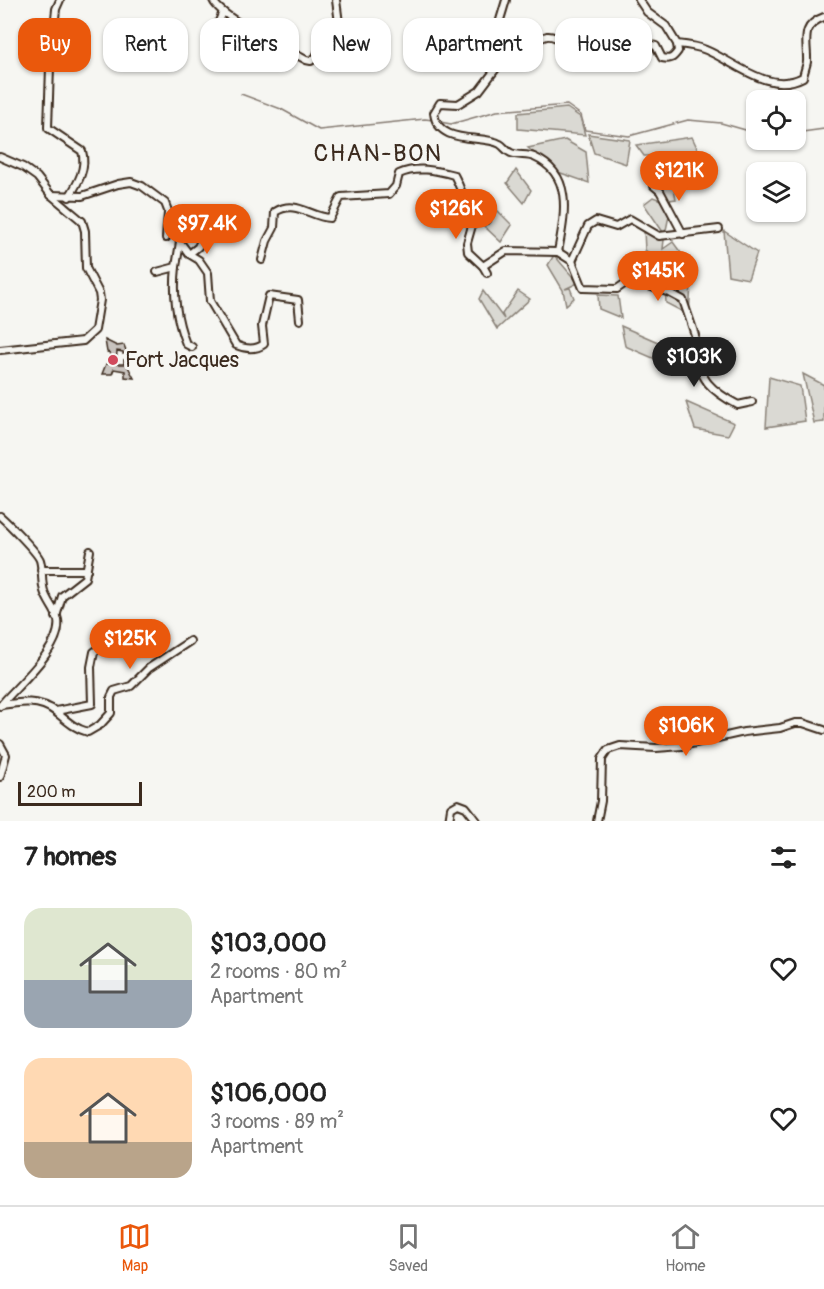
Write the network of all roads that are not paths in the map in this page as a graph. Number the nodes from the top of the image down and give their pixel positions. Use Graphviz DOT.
graph roads {
  1 [pos="60,0"];
  2 [pos="336,0"];
  3 [pos="507,0"];
  4 [pos="639,0"];
  5 [pos="214,3"];
  6 [pos="224,12"];
  7 [pos="824,17"];
  8 [pos="221,18"];
  9 [pos="502,18"];
  10 [pos="543,38"];
  11 [pos="677,44"];
  12 [pos="493,72"];
  13 [pos="0,158"];
  14 [pos="654,186"];
  15 [pos="51,195"];
  16 [pos="69,197"];
  17 [pos="169,209"];
  18 [pos="475,215"];
  19 [pos="487,220"];
  20 [pos="719,229"];
  21 [pos="683,234"];
  22 [pos="203,236"];
  23 [pos="166,238"];
  24 [pos="180,242"];
  25 [pos="558,252"];
  26 [pos="189,254"];
  27 [pos="262,260"];
  28 [pos="572,261"];
  29 [pos="483,266"];
  30 [pos="176,267"];
  31 [pos="157,272"];
  32 [pos="487,273"];
  33 [pos="300,320"];
  34 [pos="192,347"];
  35 [pos="0,350"];
  36 [pos="752,402"];
  37 [pos="0,516"];
  38 [pos="90,551"];
  39 [pos="41,570"];
  40 [pos="87,570"];
  41 [pos="56,617"];
  42 [pos="190,641"];
  43 [pos="110,648"];
  44 [pos="0,706"];
  45 [pos="56,711"];
  46 [pos="824,730"];
  47 [pos="0,744"];
  48 [pos="0,777"];
  49 [pos="449,821"];
  50 [pos="477,821"];
  51 [pos="597,821"];
  1 -- 16 [label="street"];
  2 -- 6 [label="street"];
  3 -- 9 [label="street"];
  4 -- 11 [label="street"];
  5 -- 6 [label="street"];
  6 -- 8 [label="street"];
  7 -- 11 [label="street"];
  10 -- 11 [label="street"];
  12 -- 25 [label="street"];
  13 -- 15 [label="street"];
  14 -- 21 [label="street"];
  15 -- 16 [label="street"];
  15 -- 35 [label="street"];
  16 -- 17 [label="street"];
  17 -- 23 [label="street"];
  17 -- 24 [label="street"];
  18 -- 19 [label="street"];
  18 -- 27 [label="street"];
  18 -- 29 [label="street"];
  20 -- 21 [label="street"];
  21 -- 28 [label="street"];
  22 -- 26 [label="street"];
  24 -- 26 [label="street"];
  24 -- 30 [label="street"];
  25 -- 28 [label="street"];
  25 -- 29 [label="street"];
  26 -- 33 [label="street"];
  28 -- 36 [label="street"];
  29 -- 32 [label="street"];
  30 -- 31 [label="street"];
  30 -- 34 [label="street"];
  37 -- 39 [label="street"];
  38 -- 40 [label="street"];
  39 -- 40 [label="street"];
  39 -- 41 [label="street"];
  40 -- 41 [label="street"];
  41 -- 44 [label="street"];
  42 -- 45 [label="street"];
  43 -- 45 [label="street"];
  44 -- 45 [label="street"];
  46 -- 51 [label="street"];
  47 -- 48 [label="street"];
  49 -- 50 [label="street"];
}
